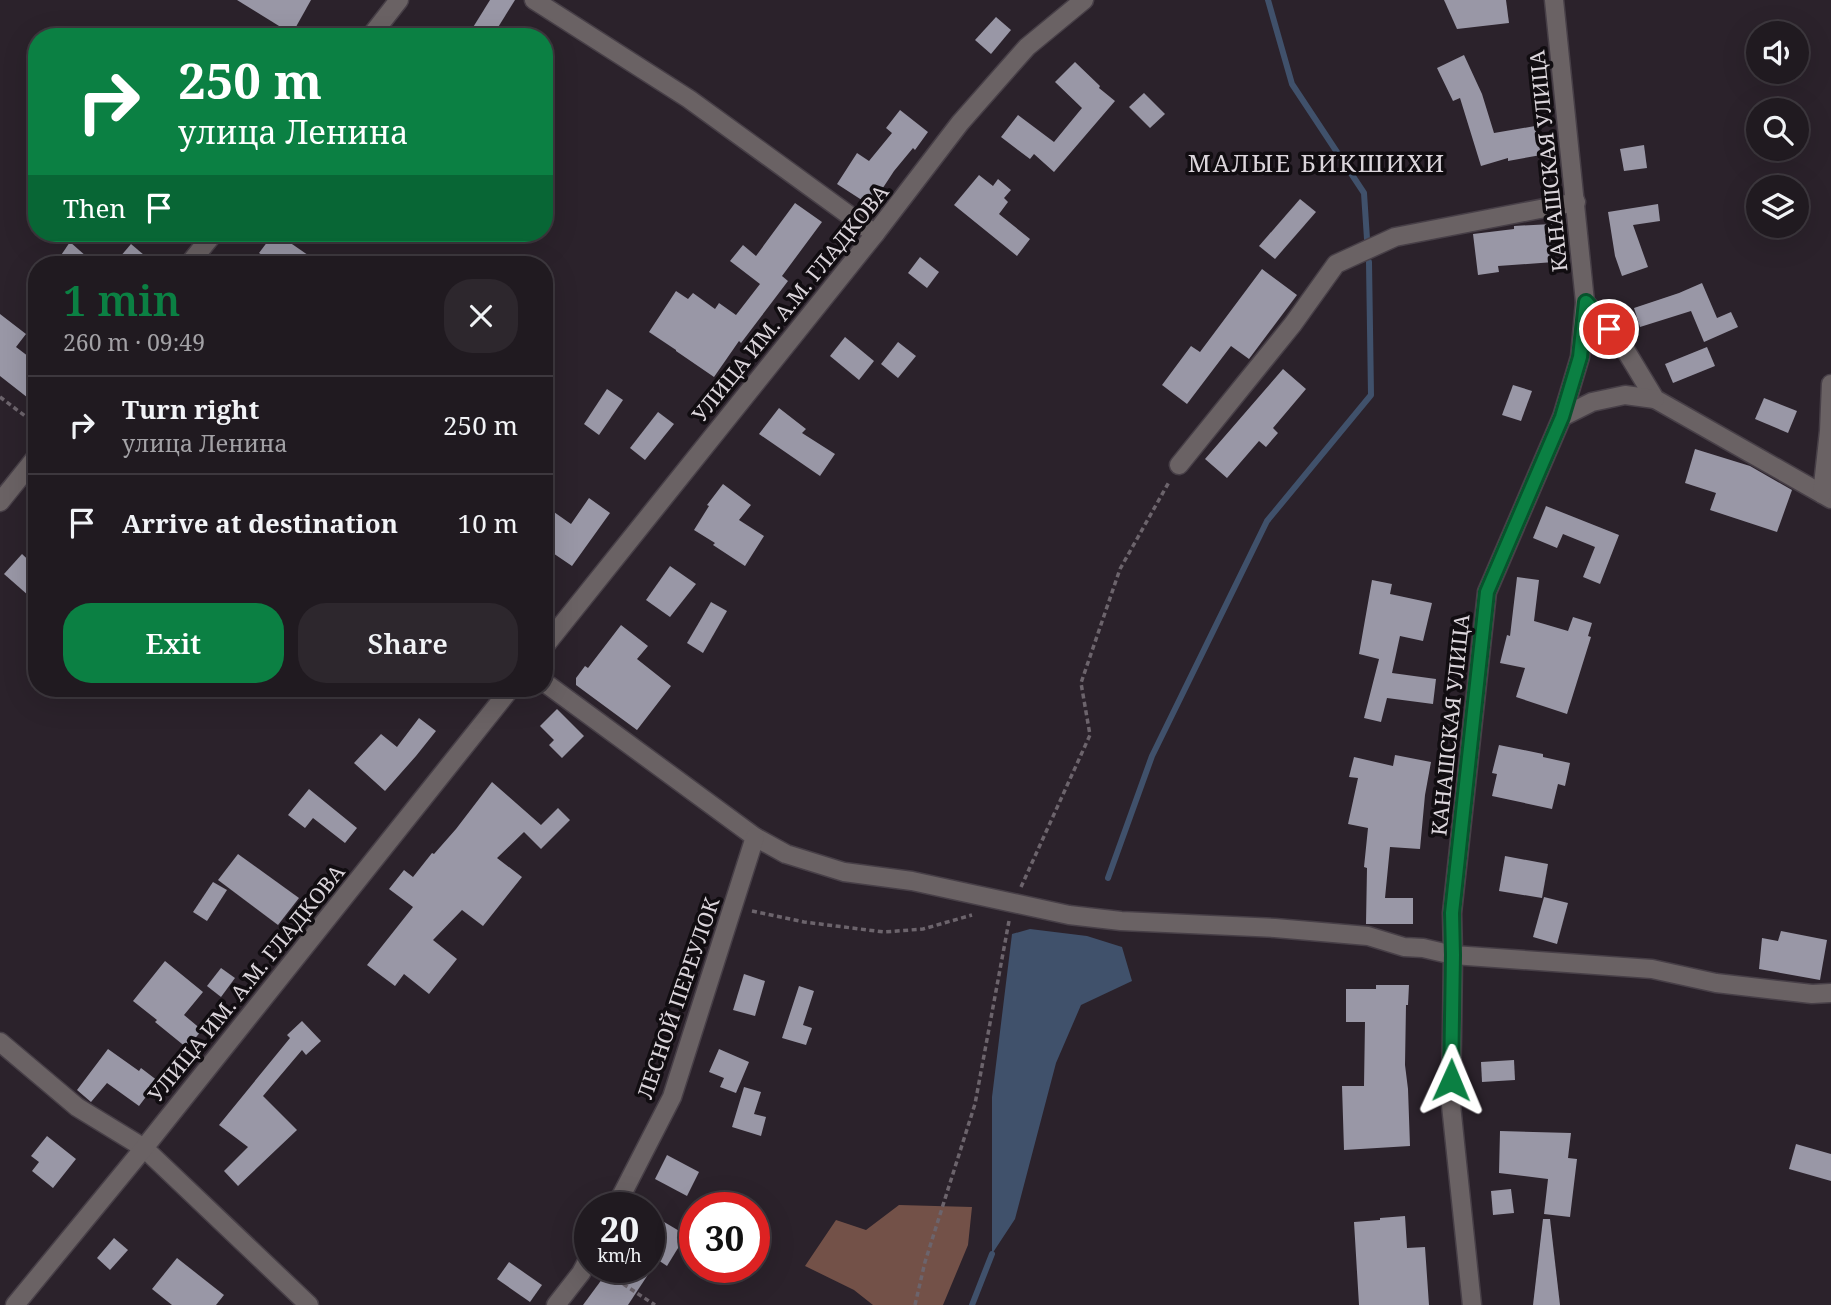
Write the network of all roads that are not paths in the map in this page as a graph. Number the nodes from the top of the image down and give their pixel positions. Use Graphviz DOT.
graph roads {
  1 [pos="399,0"];
  2 [pos="534,0"];
  3 [pos="1084,0"];
  4 [pos="1555,0"];
  5 [pos="377,28"];
  6 [pos="1576,202"];
  7 [pos="875,234"];
  8 [pos="207,242"];
  9 [pos="196,256"];
  10 [pos="1586,302"];
  11 [pos="1831,384"];
  12 [pos="1655,399"];
  13 [pos="1562,417"];
  14 [pos="1179,465"];
  15 [pos="28,467"];
  16 [pos="1826,497"];
  17 [pos="0,502"];
  18 [pos="553,636"];
  19 [pos="553,689"];
  20 [pos="504,697"];
  21 [pos="755,836"];
  22 [pos="1453,955"];
  23 [pos="1831,993"];
  24 [pos="0,1042"];
  25 [pos="144,1148"];
  26 [pos="623,1192"];
  27 [pos="574,1282"];
  28 [pos="15,1305"];
  29 [pos="309,1305"];
  30 [pos="556,1305"];
  31 [pos="1472,1305"];
  1 -- 5 [label="street"];
  2 -- 7 [label="street"];
  3 -- 7 [label="street, УЛИЦА ИМ. А.М. ГЛАДКОВА"];
  4 -- 6 [label="street, КАНАШСКАЯ УЛИЦА"];
  6 -- 10 [label="street, КАНАШСКАЯ УЛИЦА"];
  6 -- 14 [label="street"];
  7 -- 18 [label="street, УЛИЦА ИМ. А.М. ГЛАДКОВА"];
  8 -- 9 [label="street"];
  10 -- 12 [label="street"];
  10 -- 13 [label="street, КАНАШСКАЯ УЛИЦА"];
  11 -- 16 [label="street"];
  12 -- 13 [label="street"];
  12 -- 16 [label="street"];
  13 -- 22 [label="street, КАНАШСКАЯ УЛИЦА"];
  15 -- 17 [label="street"];
  19 -- 21 [label="street"];
  20 -- 25 [label="street, УЛИЦА ИМ. А.М. ГЛАДКОВА"];
  21 -- 22 [label="street"];
  21 -- 26 [label="street, ЛЕСНОЙ ПЕРЕУЛОК"];
  22 -- 23 [label="street"];
  22 -- 31 [label="street, КАНАШСКАЯ УЛИЦА"];
  24 -- 25 [label="street"];
  25 -- 28 [label="street, УЛИЦА ИМ. А.М. ГЛАДКОВА"];
  25 -- 29 [label="street"];
  27 -- 30 [label="street"];
}
